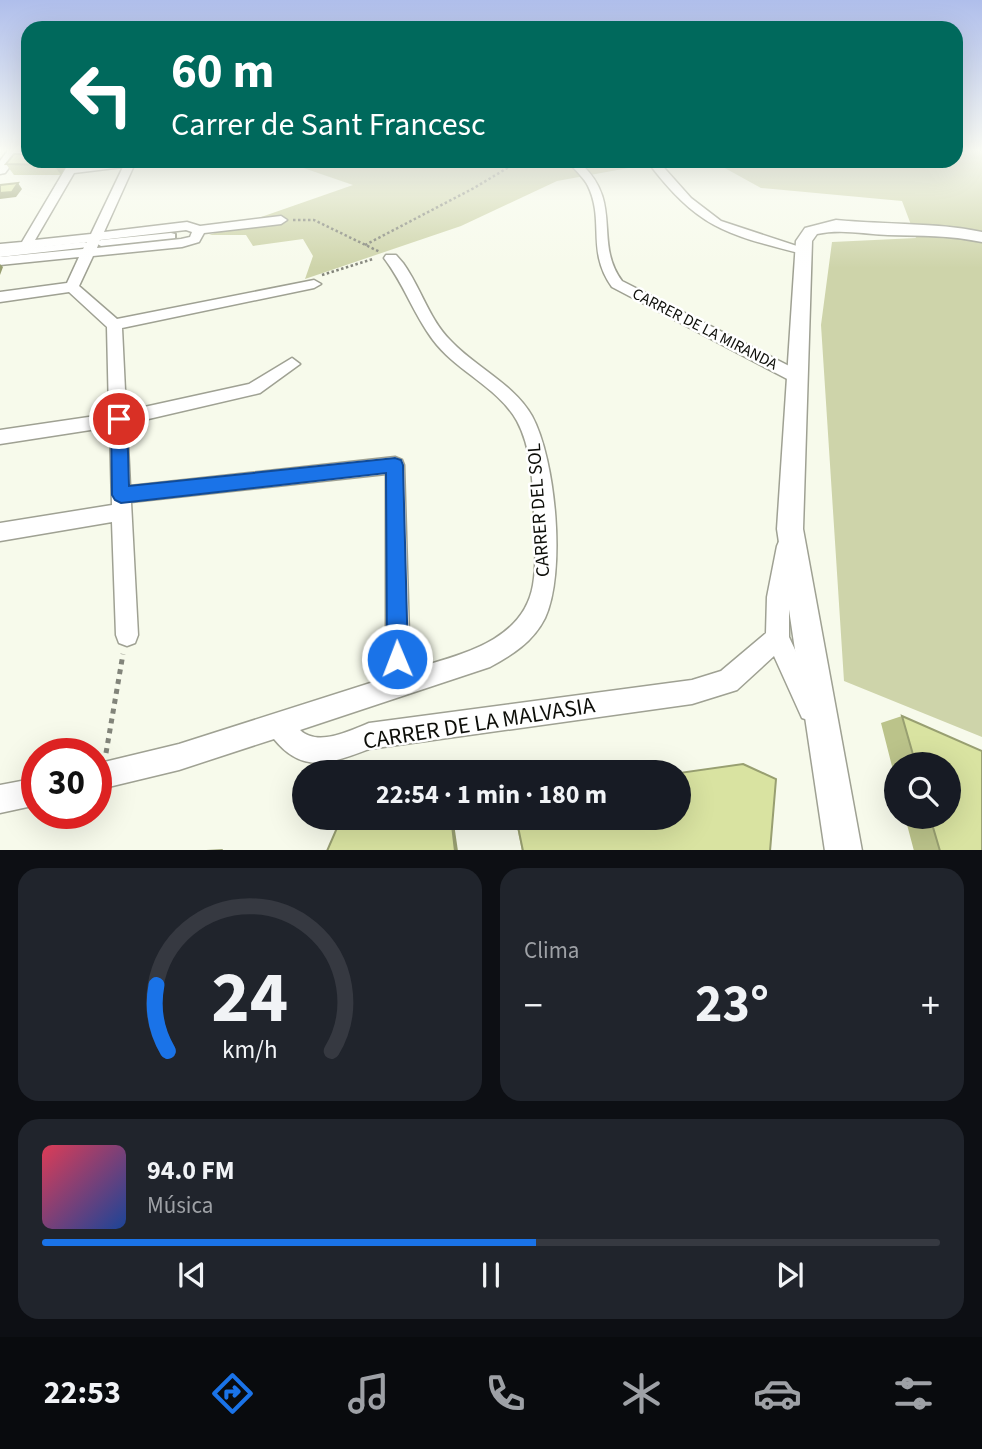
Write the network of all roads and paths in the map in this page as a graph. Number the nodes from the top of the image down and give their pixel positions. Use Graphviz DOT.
graph roads {
  1 [pos="58,189"];
  2 [pos="118,189"];
  3 [pos="476,189"];
  4 [pos="595,189"];
  5 [pos="677,189"];
  6 [pos="281,220"];
  7 [pos="171,236"];
  8 [pos="982,237"];
  9 [pos="92,244"];
  10 [pos="26,245"];
  11 [pos="365,246"];
  12 [pos="0,247"];
  13 [pos="803,250"];
  14 [pos="0,254"];
  15 [pos="382,258"];
  16 [pos="0,261"];
  17 [pos="314,284"];
  18 [pos="72,287"];
  19 [pos="0,298"];
  20 [pos="114,325"];
  21 [pos="292,364"];
  22 [pos="797,377"];
  23 [pos="119,419"];
  24 [pos="0,437"];
  25 [pos="121,503"];
  26 [pos="790,529"];
  27 [pos="0,532"];
  28 [pos="127,635"];
  29 [pos="777,638"];
  30 [pos="398,686"];
  31 [pos="279,725"];
  32 [pos="820,728"];
  33 [pos="107,738"];
  34 [pos="112,773"];
  35 [pos="21,794"];
  36 [pos="0,799"];
  37 [pos="844,850"];
  1 -- 10 [label="street"];
  2 -- 9 [label="street"];
  3 -- 11 [label="path"];
  4 -- 22 [label="street, CARRER DE LA MIRANDA"];
  5 -- 13 [label="street"];
  6 -- 9 [label="street"];
  6 -- 11 [label="path"];
  7 -- 9 [label="street"];
  8 -- 13 [label="street"];
  9 -- 10 [label="street"];
  9 -- 14 [label="street"];
  9 -- 16 [label="street"];
  9 -- 18 [label="street"];
  10 -- 12 [label="street"];
  11 -- 15 [label="path"];
  13 -- 22 [label="street"];
  15 -- 17 [label="path"];
  15 -- 30 [label="street, CARRER DEL SOL"];
  17 -- 20 [label="street"];
  18 -- 19 [label="street"];
  18 -- 20 [label="street"];
  20 -- 23 [label="street"];
  21 -- 23 [label="street"];
  22 -- 26 [label="street"];
  23 -- 24 [label="street"];
  23 -- 25 [label="street"];
  25 -- 27 [label="street"];
  25 -- 28 [label="street"];
  25 -- 30 [label="street"];
  26 -- 29 [label="street"];
  26 -- 32 [label="street"];
  28 -- 33 [label="path"];
  29 -- 31 [label="street, CARRER DE LA MALVASIA"];
  29 -- 32 [label="street"];
  30 -- 31 [label="street, CARRER DEL SOL"];
  31 -- 34 [label="street"];
  32 -- 37 [label="street"];
  35 -- 36 [label="street"];
}
